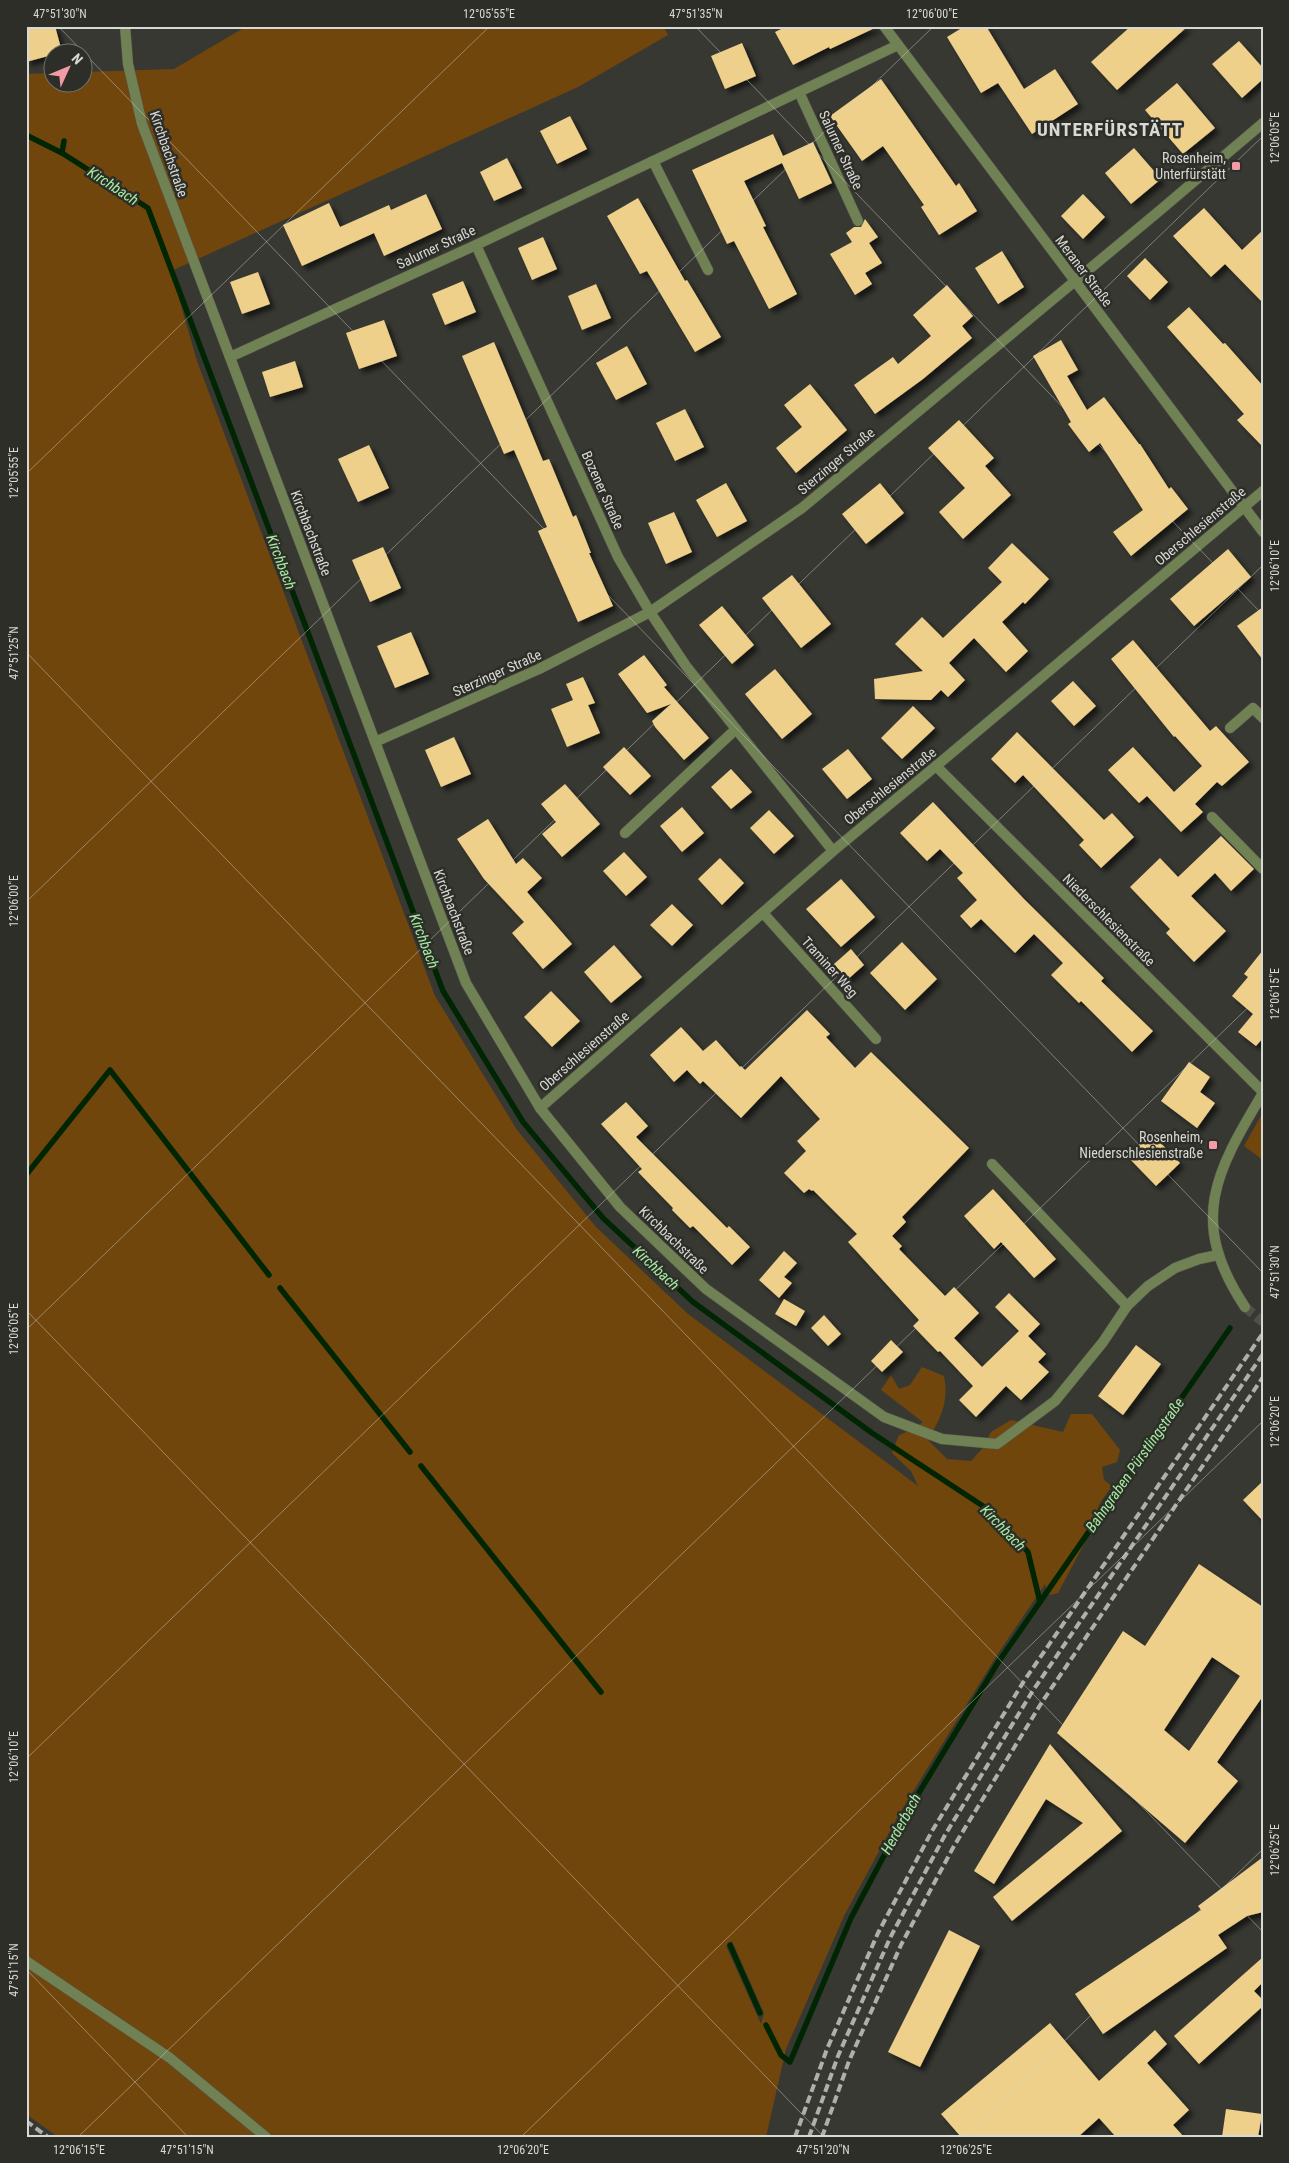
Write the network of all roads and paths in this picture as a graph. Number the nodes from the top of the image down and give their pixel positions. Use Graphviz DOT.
graph roads {
  1 [pos="125,26"];
  2 [pos="884,26"];
  3 [pos="898,45"];
  4 [pos="799,92"];
  5 [pos="1263,123"];
  6 [pos="653,161"];
  7 [pos="858,221"];
  8 [pos="476,245"];
  9 [pos="708,270"];
  10 [pos="1074,281"];
  11 [pos="230,358"];
  12 [pos="1263,491"];
  13 [pos="1243,508"];
  14 [pos="1263,532"];
  15 [pos="650,612"];
  16 [pos="1263,718"];
  17 [pos="1230,728"];
  18 [pos="736,729"];
  19 [pos="375,742"];
  20 [pos="936,766"];
  21 [pos="1212,817"];
  22 [pos="625,833"];
  23 [pos="833,851"];
  24 [pos="1263,869"];
  25 [pos="763,913"];
  26 [pos="876,1039"];
  27 [pos="1263,1092"];
  28 [pos="540,1108"];
  29 [pos="992,1164"];
  30 [pos="1218,1255"];
  31 [pos="1127,1306"];
  32 [pos="1245,1307"];
  33 [pos="26,1961"];
  34 [pos="266,2137"];
  1 -- 11 [label="street, Kirchbachstraße"];
  2 -- 3 [label="street, Meraner Straße"];
  3 -- 4 [label="street, Salurner Straße"];
  3 -- 10 [label="street, Meraner Straße"];
  4 -- 6 [label="street, Salurner Straße"];
  4 -- 7 [label="street, Salurner Straße"];
  5 -- 10 [label="street, Sterzinger Straße"];
  6 -- 8 [label="street, Salurner Straße"];
  6 -- 9 [label="street"];
  8 -- 11 [label="street, Salurner Straße"];
  8 -- 15 [label="street, Bozener Straße"];
  10 -- 13 [label="street, Meraner Straße"];
  10 -- 15 [label="street, Sterzinger Straße"];
  11 -- 19 [label="street, Kirchbachstraße"];
  12 -- 13 [label="street, Oberschlesienstraße"];
  13 -- 14 [label="street, Meraner Straße"];
  13 -- 20 [label="street, Oberschlesienstraße"];
  15 -- 18 [label="street, Bozener Straße"];
  15 -- 19 [label="street, Sterzinger Straße"];
  16 -- 17 [label="street"];
  18 -- 22 [label="street"];
  18 -- 23 [label="street, Bozener Straße"];
  19 -- 28 [label="street, Kirchbachstraße"];
  20 -- 23 [label="street, Oberschlesienstraße"];
  20 -- 27 [label="street, Niederschlesienstraße"];
  21 -- 24 [label="street"];
  23 -- 25 [label="street, Oberschlesienstraße"];
  25 -- 26 [label="street, Traminer Weg"];
  25 -- 28 [label="street, Oberschlesienstraße"];
  27 -- 30 [label="street"];
  28 -- 31 [label="street, Kirchbachstraße"];
  29 -- 31 [label="street"];
  30 -- 31 [label="street, Kirchbachstraße"];
  30 -- 32 [label="street"];
  33 -- 34 [label="street"];
}
